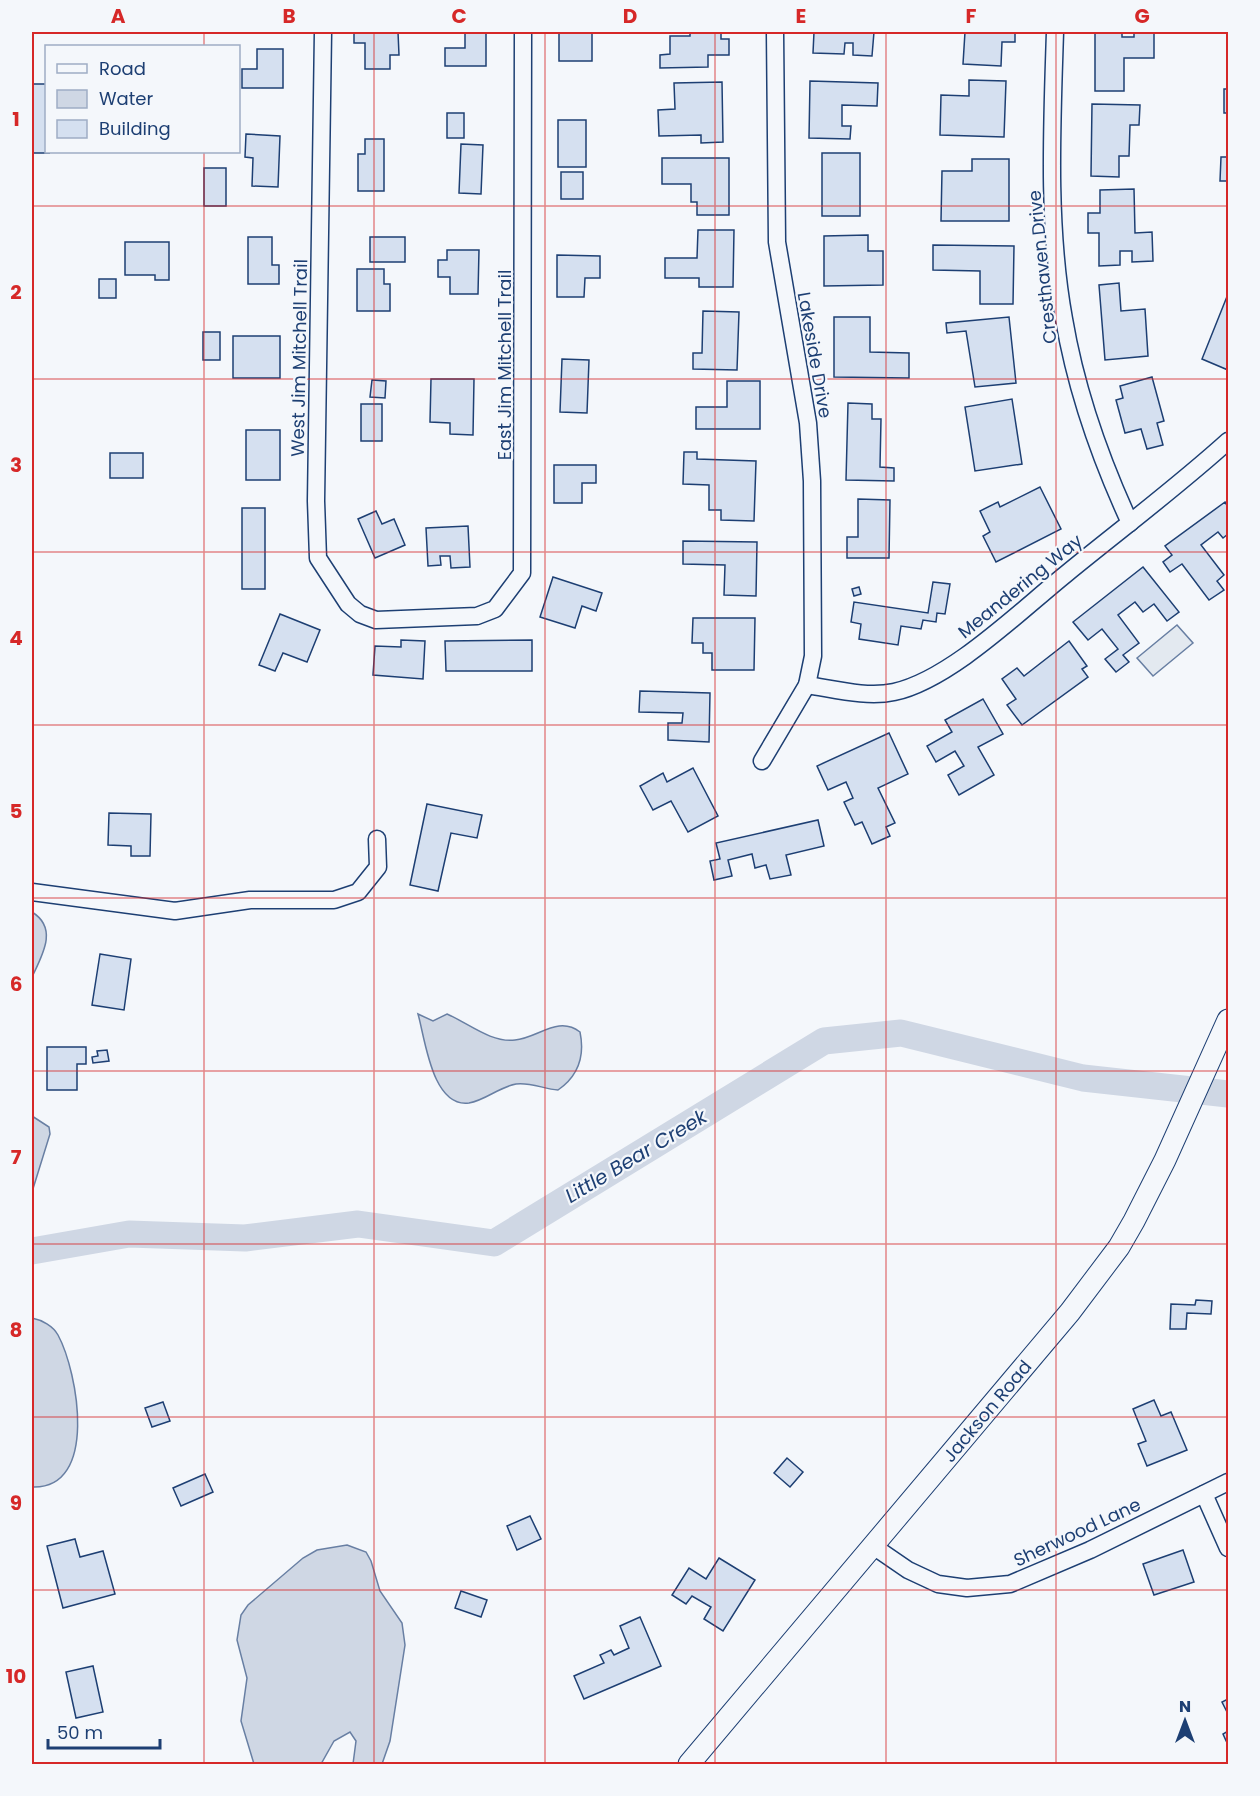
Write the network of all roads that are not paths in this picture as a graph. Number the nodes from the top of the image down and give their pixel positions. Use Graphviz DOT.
graph roads {
  1 [pos="322,32"];
  2 [pos="524,32"];
  3 [pos="774,32"];
  4 [pos="1055,32"];
  5 [pos="1228,441"];
  6 [pos="1130,523"];
  7 [pos="416,620"];
  8 [pos="807,685"];
  9 [pos="762,760"];
  10 [pos="377,839"];
  11 [pos="32,892"];
  12 [pos="1228,1020"];
  13 [pos="1228,1482"];
  14 [pos="1204,1494"];
  15 [pos="873,1546"];
  16 [pos="1228,1548"];
  17 [pos="689,1764"];
  1 -- 7 [label="street, West Jim Mitchell Trail"];
  2 -- 7 [label="street, East Jim Mitchell Trail"];
  3 -- 8 [label="street, Lakeside Drive"];
  4 -- 6 [label="street, Cresthaven Drive"];
  5 -- 6 [label="street, Meandering Way"];
  6 -- 8 [label="street, Meandering Way"];
  8 -- 9 [label="street, Lakeside Drive"];
  10 -- 11 [label="street"];
  12 -- 15 [label="main road, Jackson Road"];
  13 -- 14 [label="street, Sherwood Lane"];
  14 -- 15 [label="street, Sherwood Lane"];
  14 -- 16 [label="street"];
  15 -- 17 [label="main road, Jackson Road"];
}
